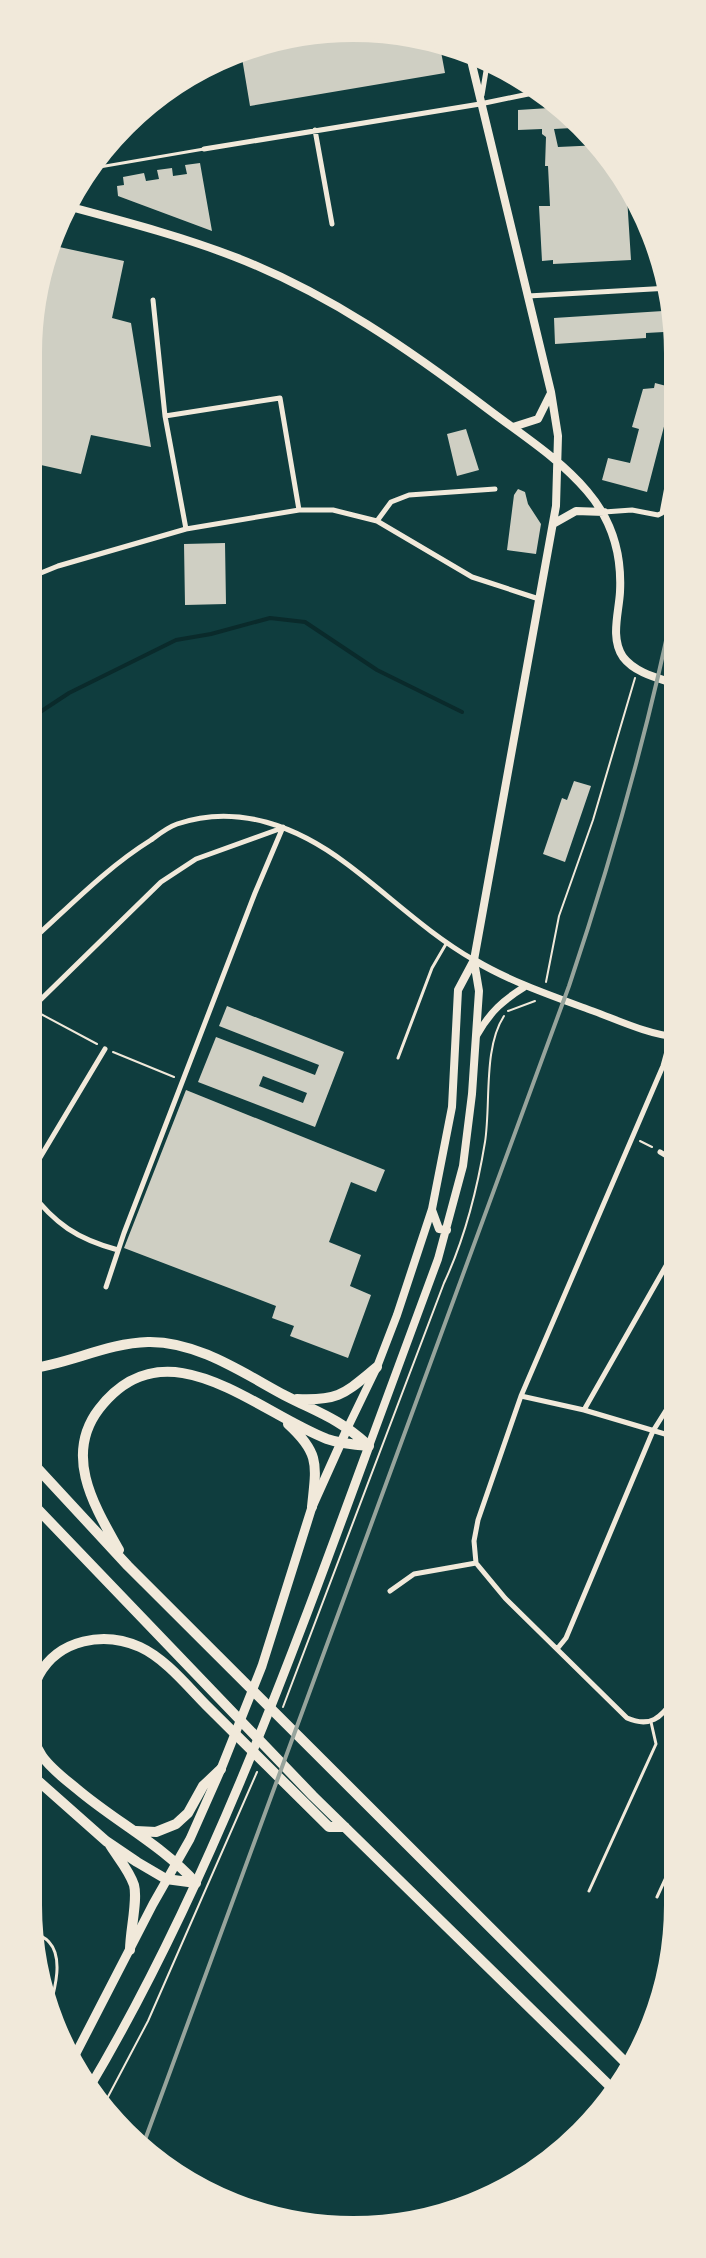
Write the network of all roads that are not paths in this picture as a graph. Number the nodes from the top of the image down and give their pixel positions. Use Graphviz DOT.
graph roads {
  1 [pos="471,63"];
  2 [pos="486,70"];
  3 [pos="528,94"];
  4 [pos="480,104"];
  5 [pos="315,130"];
  6 [pos="204,149"];
  7 [pos="102,167"];
  8 [pos="75,208"];
  9 [pos="332,224"];
  10 [pos="659,289"];
  11 [pos="527,296"];
  12 [pos="153,300"];
  13 [pos="551,392"];
  14 [pos="165,416"];
  15 [pos="513,427"];
  16 [pos="558,463"];
  17 [pos="495,489"];
  18 [pos="666,492"];
  19 [pos="299,510"];
  20 [pos="604,512"];
  21 [pos="377,521"];
  22 [pos="553,524"];
  23 [pos="186,529"];
  24 [pos="40,573"];
  25 [pos="540,599"];
  26 [pos="666,680"];
  27 [pos="283,827"];
  28 [pos="40,933"];
  29 [pos="446,944"];
  30 [pos="474,960"];
  31 [pos="526,986"];
  32 [pos="40,999"];
  33 [pos="666,1035"];
  34 [pos="476,1037"];
  35 [pos="105,1049"];
  36 [pos="666,1057"];
  37 [pos="398,1058"];
  38 [pos="660,1152"];
  39 [pos="666,1156"];
  40 [pos="40,1158"];
  41 [pos="40,1203"];
  42 [pos="432,1209"];
  43 [pos="447,1230"];
  44 [pos="118,1250"];
  45 [pos="666,1266"];
  46 [pos="106,1287"];
  47 [pos="40,1367"];
  48 [pos="377,1367"];
  49 [pos="521,1396"];
  50 [pos="291,1398"];
  51 [pos="584,1410"];
  52 [pos="666,1410"];
  53 [pos="278,1414"];
  54 [pos="348,1427"];
  55 [pos="653,1431"];
  56 [pos="666,1435"];
  57 [pos="338,1443"];
  58 [pos="369,1446"];
  59 [pos="40,1471"];
  60 [pos="312,1507"];
  61 [pos="40,1512"];
  62 [pos="476,1563"];
  63 [pos="128,1566"];
  64 [pos="390,1591"];
  65 [pos="557,1649"];
  66 [pos="40,1674"];
  67 [pos="666,1711"];
  68 [pos="651,1722"];
  69 [pos="40,1751"];
  70 [pos="221,1769"];
  71 [pos="40,1783"];
  72 [pos="311,1801"];
  73 [pos="127,1829"];
  74 [pos="106,1841"];
  75 [pos="177,1862"];
  76 [pos="666,1877"];
  77 [pos="166,1879"];
  78 [pos="196,1883"];
  79 [pos="589,1891"];
  80 [pos="657,1897"];
  81 [pos="42,1938"];
  82 [pos="130,1950"];
  83 [pos="53,1991"];
  84 [pos="77,2052"];
  85 [pos="624,2061"];
  86 [pos="94,2080"];
  87 [pos="609,2085"];
  1 -- 4 [label="main road"];
  2 -- 4 [label="street"];
  3 -- 4 [label="street"];
  4 -- 5 [label="street"];
  4 -- 11 [label="main road"];
  5 -- 6 [label="street"];
  5 -- 9 [label="street"];
  6 -- 7 [label="lane"];
  8 -- 15 [label="main road"];
  10 -- 11 [label="street"];
  11 -- 13 [label="main road"];
  12 -- 14 [label="street"];
  13 -- 15 [label="main road"];
  13 -- 16 [label="main road"];
  14 -- 19 [label="street"];
  14 -- 23 [label="street"];
  15 -- 16 [label="main road"];
  16 -- 20 [label="main road"];
  16 -- 22 [label="main road"];
  17 -- 21 [label="street"];
  18 -- 20 [label="street"];
  19 -- 21 [label="street"];
  19 -- 23 [label="street"];
  20 -- 22 [label="main road"];
  20 -- 26 [label="main road"];
  21 -- 25 [label="street"];
  22 -- 25 [label="main road"];
  23 -- 24 [label="street"];
  25 -- 30 [label="main road"];
  27 -- 28 [label="street"];
  27 -- 29 [label="street"];
  27 -- 32 [label="street"];
  27 -- 44 [label="street"];
  29 -- 30 [label="street"];
  29 -- 37 [label="lane"];
  30 -- 31 [label="street"];
  30 -- 34 [label="main road"];
  30 -- 42 [label="main road"];
  31 -- 33 [label="street"];
  31 -- 34 [label="street"];
  34 -- 43 [label="main road"];
  35 -- 40 [label="street"];
  36 -- 49 [label="street"];
  38 -- 39 [label="street"];
  41 -- 44 [label="street"];
  42 -- 43 [label="main road"];
  42 -- 48 [label="main road"];
  43 -- 58 [label="main road"];
  44 -- 46 [label="street"];
  45 -- 51 [label="street"];
  47 -- 50 [label="highway"];
  48 -- 50 [label="highway"];
  48 -- 54 [label="main road"];
  49 -- 51 [label="street"];
  49 -- 62 [label="street"];
  50 -- 54 [label="highway"];
  51 -- 55 [label="street"];
  52 -- 55 [label="street"];
  53 -- 57 [label="highway"];
  53 -- 60 [label="highway"];
  53 -- 63 [label="highway"];
  54 -- 57 [label="main road"];
  54 -- 58 [label="highway"];
  55 -- 56 [label="street"];
  55 -- 65 [label="street"];
  57 -- 58 [label="highway"];
  57 -- 60 [label="main road"];
  58 -- 78 [label="main road"];
  59 -- 63 [label="highway"];
  60 -- 70 [label="main road"];
  61 -- 72 [label="highway"];
  62 -- 64 [label="street"];
  62 -- 65 [label="street"];
  63 -- 85 [label="highway"];
  65 -- 68 [label="street"];
  66 -- 72 [label="highway"];
  67 -- 68 [label="street"];
  68 -- 79 [label="lane"];
  69 -- 73 [label="highway"];
  70 -- 73 [label="highway"];
  70 -- 75 [label="main road"];
  71 -- 74 [label="highway"];
  72 -- 87 [label="highway"];
  73 -- 75 [label="highway"];
  74 -- 77 [label="highway"];
  74 -- 82 [label="highway"];
  75 -- 77 [label="main road"];
  75 -- 78 [label="highway"];
  76 -- 80 [label="lane"];
  77 -- 78 [label="highway"];
  77 -- 82 [label="main road"];
  78 -- 86 [label="main road"];
  81 -- 83 [label="lane"];
  82 -- 84 [label="main road"];
}
